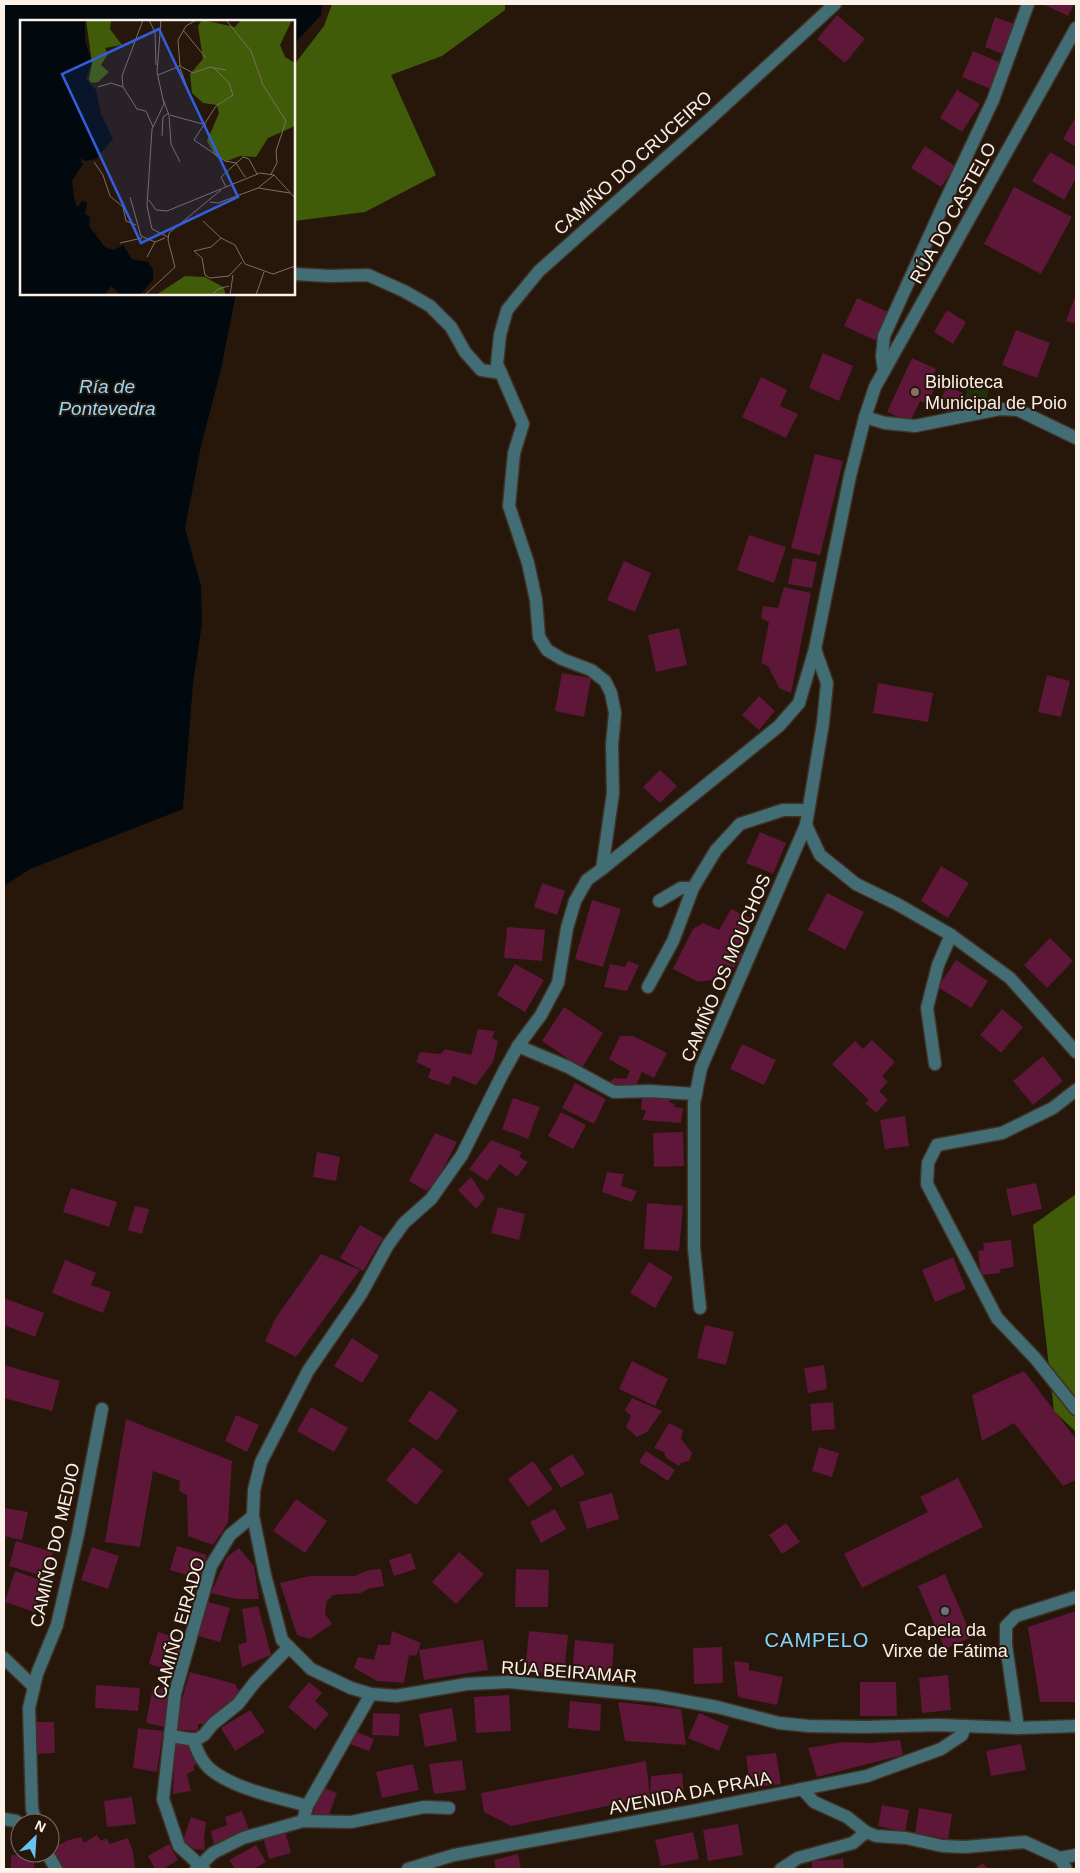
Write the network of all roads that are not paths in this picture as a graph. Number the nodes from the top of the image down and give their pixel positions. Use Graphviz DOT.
graph roads {
  1 [pos="835,4"];
  2 [pos="1028,4"];
  3 [pos="1076,28"];
  4 [pos="295,274"];
  5 [pos="884,371"];
  6 [pos="501,373"];
  7 [pos="865,417"];
  8 [pos="1076,438"];
  9 [pos="815,649"];
  10 [pos="808,810"];
  11 [pos="806,825"];
  12 [pos="602,869"];
  13 [pos="693,888"];
  14 [pos="659,901"];
  15 [pos="951,935"];
  16 [pos="648,987"];
  17 [pos="518,1046"];
  18 [pos="1076,1052"];
  19 [pos="935,1064"];
  20 [pos="1076,1090"];
  21 [pos="696,1094"];
  22 [pos="700,1308"];
  23 [pos="102,1409"];
  24 [pos="1076,1409"];
  25 [pos="253,1516"];
  26 [pos="1076,1597"];
  27 [pos="289,1646"];
  28 [pos="4,1658"];
  29 [pos="34,1687"];
  30 [pos="371,1694"];
  31 [pos="965,1726"];
  32 [pos="1076,1726"];
  33 [pos="1018,1728"];
  34 [pos="170,1736"];
  35 [pos="193,1739"];
  36 [pos="802,1790"];
  37 [pos="307,1806"];
  38 [pos="449,1808"];
  39 [pos="33,1813"];
  40 [pos="303,1821"];
  41 [pos="866,1832"];
  42 [pos="1076,1855"];
  43 [pos="1063,1864"];
  44 [pos="200,1868"];
  45 [pos="408,1869"];
  46 [pos="781,1869"];
  1 -- 6 [label="street, CAMIÑO DO CRUCEIRO"];
  2 -- 5 [label="street"];
  3 -- 5 [label="street, RÚA DO CASTELO"];
  4 -- 6 [label="street"];
  5 -- 7 [label="street, RÚA DO CASTELO"];
  6 -- 12 [label="street, CAMIÑO DO CRUCEIRO"];
  7 -- 8 [label="street"];
  7 -- 9 [label="street, RÚA DO CASTELO"];
  9 -- 10 [label="street, CAMIÑO OS MOUCHOS"];
  9 -- 12 [label="street, RÚA DO CASTELO"];
  10 -- 11 [label="street, CAMIÑO OS MOUCHOS"];
  10 -- 13 [label="street"];
  11 -- 15 [label="street"];
  11 -- 21 [label="street, CAMIÑO OS MOUCHOS"];
  12 -- 17 [label="street, RÚA BEIRAMAR"];
  13 -- 14 [label="street"];
  13 -- 16 [label="street"];
  15 -- 18 [label="street"];
  15 -- 19 [label="street"];
  17 -- 21 [label="street"];
  17 -- 25 [label="street, RÚA BEIRAMAR"];
  20 -- 24 [label="street"];
  21 -- 22 [label="street, CAMIÑO OS MOUCHOS"];
  23 -- 29 [label="street, CAMIÑO DO MEDIO"];
  25 -- 27 [label="street, RÚA BEIRAMAR"];
  25 -- 34 [label="street, CAMIÑO EIRADO"];
  26 -- 33 [label="street"];
  27 -- 30 [label="street, RÚA BEIRAMAR"];
  27 -- 35 [label="street"];
  28 -- 29 [label="street"];
  29 -- 39 [label="street, CAMIÑO DO MEDIO"];
  30 -- 31 [label="street, RÚA BEIRAMAR"];
  30 -- 37 [label="street"];
  31 -- 33 [label="street, RÚA BEIRAMAR"];
  31 -- 36 [label="street, AVENIDA DA PRAIA"];
  32 -- 33 [label="street, RÚA BEIRAMAR"];
  34 -- 35 [label="street"];
  34 -- 44 [label="street, CAMIÑO EIRADO"];
  35 -- 37 [label="street"];
  36 -- 41 [label="street"];
  36 -- 45 [label="street, AVENIDA DA PRAIA"];
  37 -- 40 [label="street"];
  38 -- 40 [label="street"];
  40 -- 44 [label="street"];
  41 -- 43 [label="street"];
  41 -- 46 [label="street"];
  42 -- 43 [label="street"];
}
